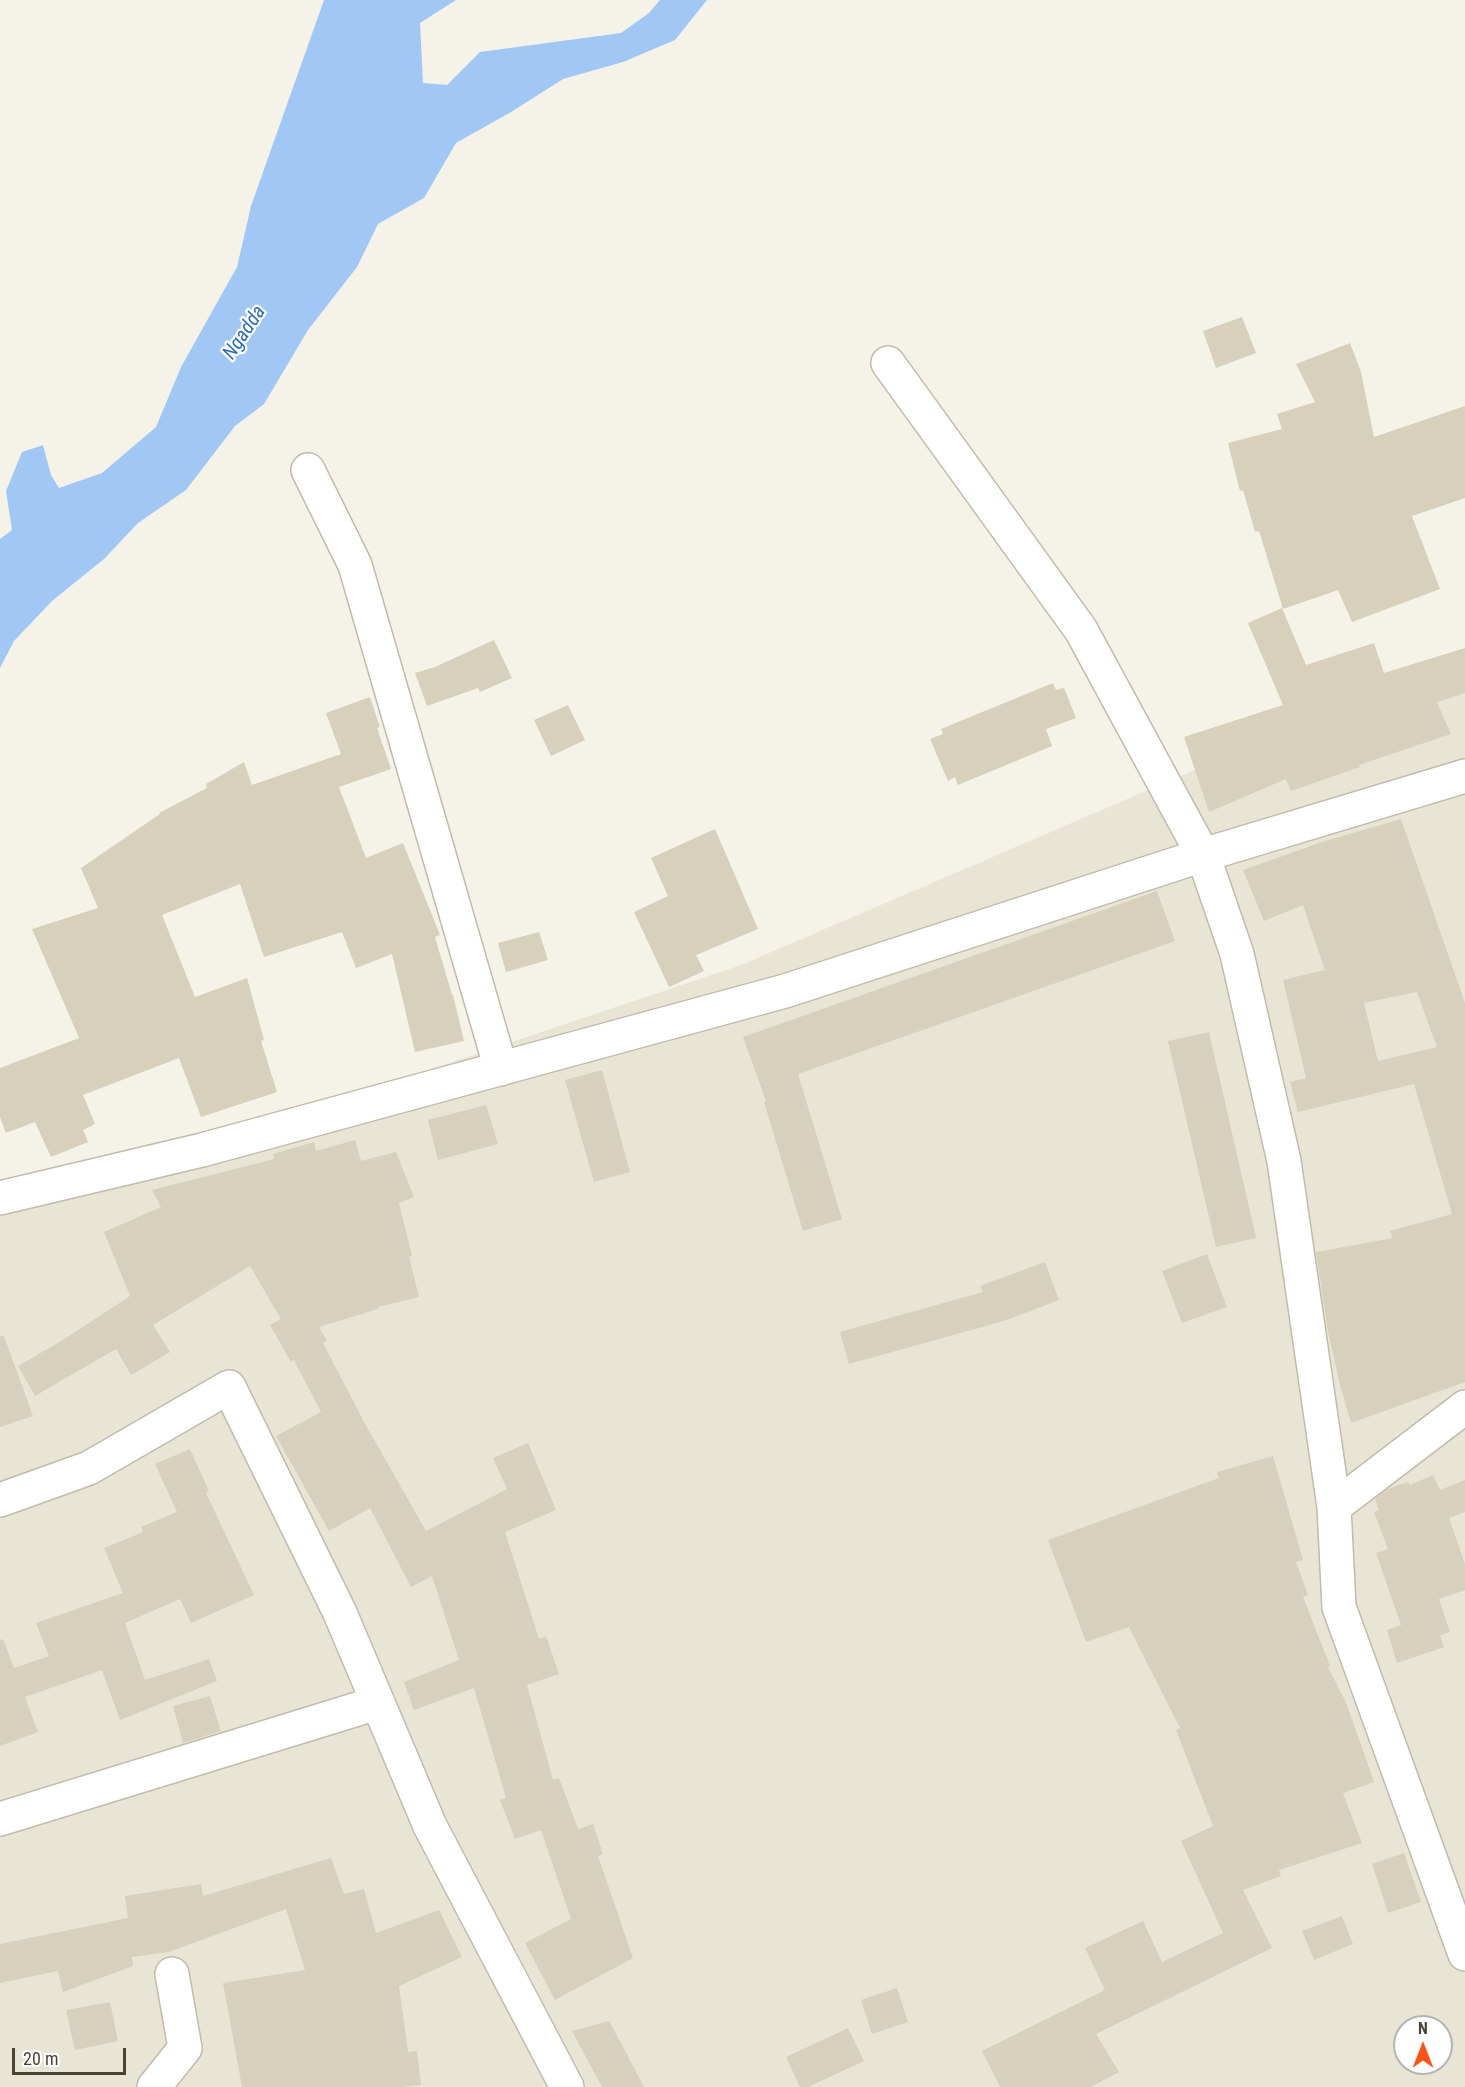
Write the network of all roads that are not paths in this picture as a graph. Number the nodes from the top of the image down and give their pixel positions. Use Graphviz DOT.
graph roads {
  1 [pos="888,363"];
  2 [pos="308,470"];
  3 [pos="1465,776"];
  4 [pos="1203,855"];
  5 [pos="501,1069"];
  6 [pos="0,1198"];
  7 [pos="1465,1407"];
  8 [pos="0,1500"];
  9 [pos="1334,1507"];
  10 [pos="377,1703"];
  11 [pos="0,1819"];
  12 [pos="1465,1954"];
  13 [pos="172,1974"];
  14 [pos="154,2087"];
  15 [pos="567,2087"];
  1 -- 4 [label="street"];
  2 -- 5 [label="street"];
  3 -- 4 [label="street"];
  4 -- 5 [label="street"];
  4 -- 9 [label="street"];
  5 -- 6 [label="street"];
  7 -- 9 [label="street"];
  8 -- 10 [label="street"];
  9 -- 12 [label="street"];
  10 -- 11 [label="street"];
  10 -- 15 [label="street"];
  13 -- 14 [label="street"];
}
